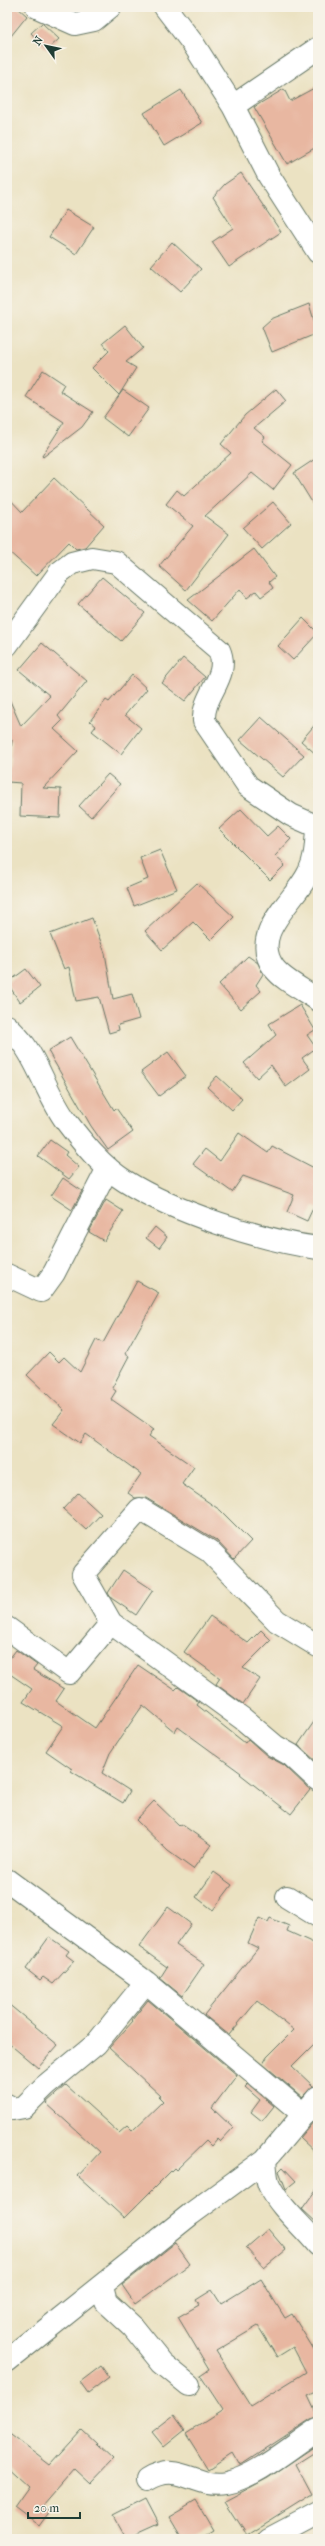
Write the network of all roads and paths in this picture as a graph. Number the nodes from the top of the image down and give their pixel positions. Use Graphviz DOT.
graph roads {
  1 [pos="37,7"];
  2 [pos="110,7"];
  3 [pos="165,7"];
  4 [pos="318,48"];
  5 [pos="233,106"];
  6 [pos="318,252"];
  7 [pos="7,645"];
  8 [pos="317,827"];
  9 [pos="318,1000"];
  10 [pos="7,1026"];
  11 [pos="108,1168"];
  12 [pos="318,1248"];
  13 [pos="7,1275"];
  14 [pos="111,1623"];
  15 [pos="7,1628"];
  16 [pos="318,1646"];
  17 [pos="318,1780"];
  18 [pos="7,1880"];
  19 [pos="287,1897"];
  20 [pos="318,1916"];
  21 [pos="146,1982"];
  22 [pos="318,2097"];
  23 [pos="7,2105"];
  24 [pos="302,2114"];
  25 [pos="265,2160"];
  26 [pos="318,2245"];
  27 [pos="102,2287"];
  28 [pos="7,2361"];
  29 [pos="189,2385"];
  30 [pos="318,2429"];
  31 [pos="147,2480"];
  32 [pos="318,2513"];
  33 [pos="269,2539"];
  1 -- 2 [label="street"];
  3 -- 5 [label="street"];
  4 -- 5 [label="street"];
  5 -- 6 [label="street"];
  7 -- 8 [label="street"];
  8 -- 9 [label="street"];
  10 -- 11 [label="street"];
  11 -- 12 [label="street"];
  11 -- 13 [label="street"];
  14 -- 15 [label="street"];
  14 -- 16 [label="street"];
  14 -- 17 [label="street"];
  18 -- 21 [label="street"];
  19 -- 20 [label="street"];
  21 -- 23 [label="street"];
  21 -- 24 [label="street"];
  22 -- 24 [label="street"];
  24 -- 25 [label="street"];
  25 -- 26 [label="street"];
  25 -- 27 [label="street"];
  27 -- 28 [label="street"];
  27 -- 29 [label="street"];
  30 -- 31 [label="street"];
  32 -- 33 [label="street"];
}
